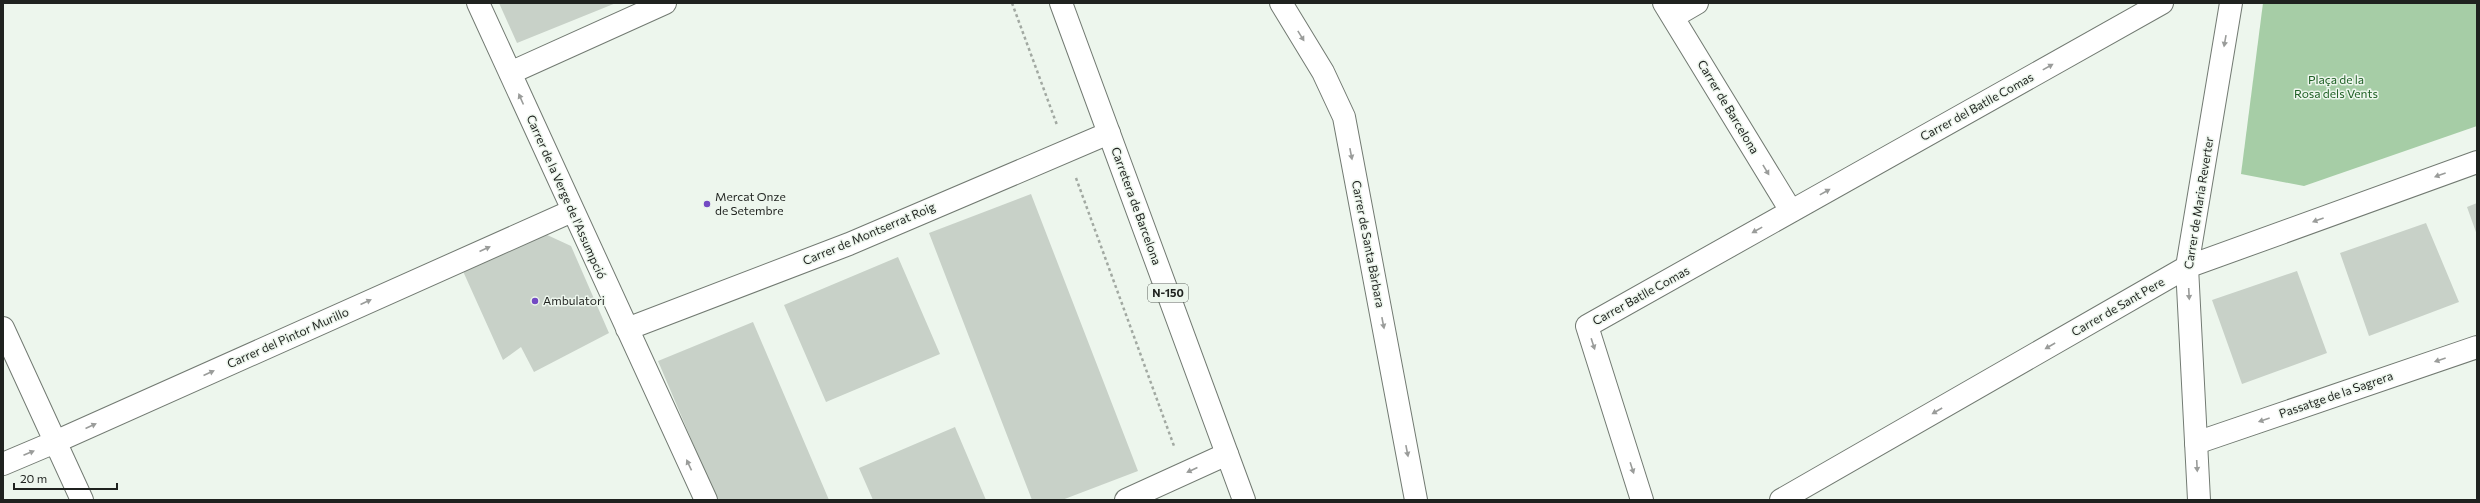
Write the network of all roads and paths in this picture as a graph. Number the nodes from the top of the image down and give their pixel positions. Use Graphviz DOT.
graph roads {
  1 [pos="478,3"];
  2 [pos="666,3"];
  3 [pos="1012,3"];
  4 [pos="1061,3"];
  5 [pos="1280,3"];
  6 [pos="1696,3"];
  7 [pos="2162,3"];
  8 [pos="2231,3"];
  9 [pos="1668,10"];
  10 [pos="510,73"];
  11 [pos="1109,133"];
  12 [pos="1066,150"];
  13 [pos="2477,162"];
  14 [pos="572,211"];
  15 [pos="1791,211"];
  16 [pos="2187,267"];
  17 [pos="3,328"];
  18 [pos="627,329"];
  19 [pos="2477,347"];
  20 [pos="55,442"];
  21 [pos="2196,444"];
  22 [pos="1227,454"];
  23 [pos="3,464"];
  24 [pos="1184,474"];
  25 [pos="82,500"];
  26 [pos="706,500"];
  27 [pos="1126,500"];
  28 [pos="1244,500"];
  29 [pos="1416,500"];
  30 [pos="1642,500"];
  31 [pos="1782,500"];
  32 [pos="2199,500"];
  1 -- 10 [label="street, Carrer de la Verge de l'Assumpció"];
  2 -- 10 [label="street"];
  3 -- 12 [label="path"];
  4 -- 11 [label="street, Carretera de Barcelona / N-150"];
  5 -- 29 [label="street, Carrer de Santa Bàrbara, one-way"];
  6 -- 9 [label="street"];
  15 -- 7 [label="street, Carrer del Batlle Comas, one-way"];
  8 -- 16 [label="street, Carrer de Maria Reverter, one-way"];
  9 -- 15 [label="street, Carrer de Barcelona, one-way"];
  14 -- 10 [label="street, Carrer de la Verge de l'Assumpció, one-way"];
  11 -- 12 [label="street, Carrer de Montserrat Roig"];
  11 -- 22 [label="street, Carretera de Barcelona / N-150"];
  12 -- 18 [label="street, Carrer de Montserrat Roig"];
  12 -- 24 [label="path"];
  13 -- 16 [label="street, Carrer de Sant Pere, one-way"];
  14 -- 18 [label="street, Carrer de la Verge de l'Assumpció"];
  20 -- 14 [label="street, Carrer del Pintor Murillo, one-way"];
  15 -- 30 [label="street, Carrer Batlle Comas, one-way"];
  16 -- 21 [label="street, Carrer de Maria Reverter, one-way"];
  16 -- 31 [label="street, Carrer de Sant Pere, one-way"];
  17 -- 20 [label="street"];
  26 -- 18 [label="street, Carrer de la Verge de l'Assumpció, one-way"];
  19 -- 21 [label="street, Passatge de la Sagrera, one-way"];
  23 -- 20 [label="street, Carrer del Pintor Murillo, one-way"];
  20 -- 25 [label="street"];
  21 -- 32 [label="street, Carrer de Maria Reverter, one-way"];
  22 -- 24 [label="street, one-way"];
  22 -- 28 [label="street, Carretera de Barcelona / N-150"];
  24 -- 27 [label="street"];
}
